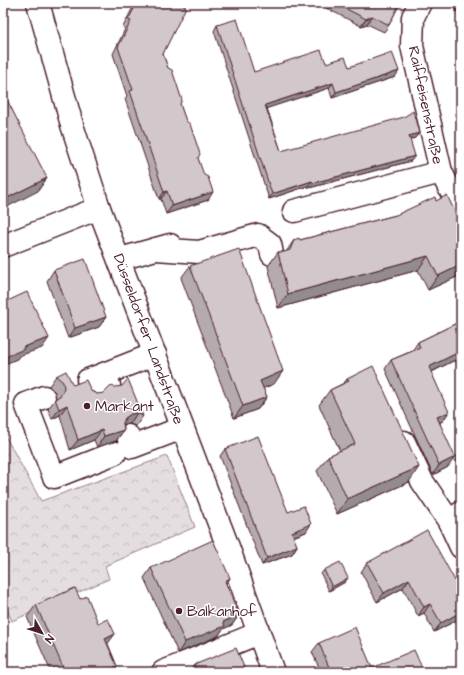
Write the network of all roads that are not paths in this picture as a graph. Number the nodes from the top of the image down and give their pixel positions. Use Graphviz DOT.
graph roads {
  1 [pos="38,3"];
  2 [pos="420,3"];
  3 [pos="441,172"];
  4 [pos="461,202"];
  5 [pos="99,208"];
  6 [pos="294,211"];
  7 [pos="206,236"];
  8 [pos="3,246"];
  9 [pos="156,249"];
  10 [pos="272,254"];
  11 [pos="120,259"];
  12 [pos="155,354"];
  13 [pos="94,383"];
  14 [pos="44,397"];
  15 [pos="396,423"];
  16 [pos="182,428"];
  17 [pos="455,517"];
  18 [pos="461,547"];
  19 [pos="259,633"];
  20 [pos="163,672"];
  21 [pos="273,672"];
  1 -- 5 [label="main road, Düsseldorfer Landstraße"];
  2 -- 3 [label="main road, Raiffeisenstraße"];
  3 -- 4 [label="main road, Raiffeisenstraße"];
  3 -- 6 [label="main road"];
  5 -- 8 [label="main road"];
  5 -- 11 [label="main road, Düsseldorfer Landstraße"];
  7 -- 9 [label="main road"];
  9 -- 10 [label="main road"];
  9 -- 11 [label="main road"];
  11 -- 12 [label="main road, Düsseldorfer Landstraße"];
  12 -- 13 [label="main road"];
  12 -- 16 [label="main road, Düsseldorfer Landstraße"];
  14 -- 16 [label="main road"];
  15 -- 17 [label="main road"];
  16 -- 19 [label="main road, Düsseldorfer Landstraße"];
  17 -- 18 [label="main road"];
  19 -- 20 [label="main road"];
  19 -- 21 [label="main road, Düsseldorfer Landstraße"];
}
